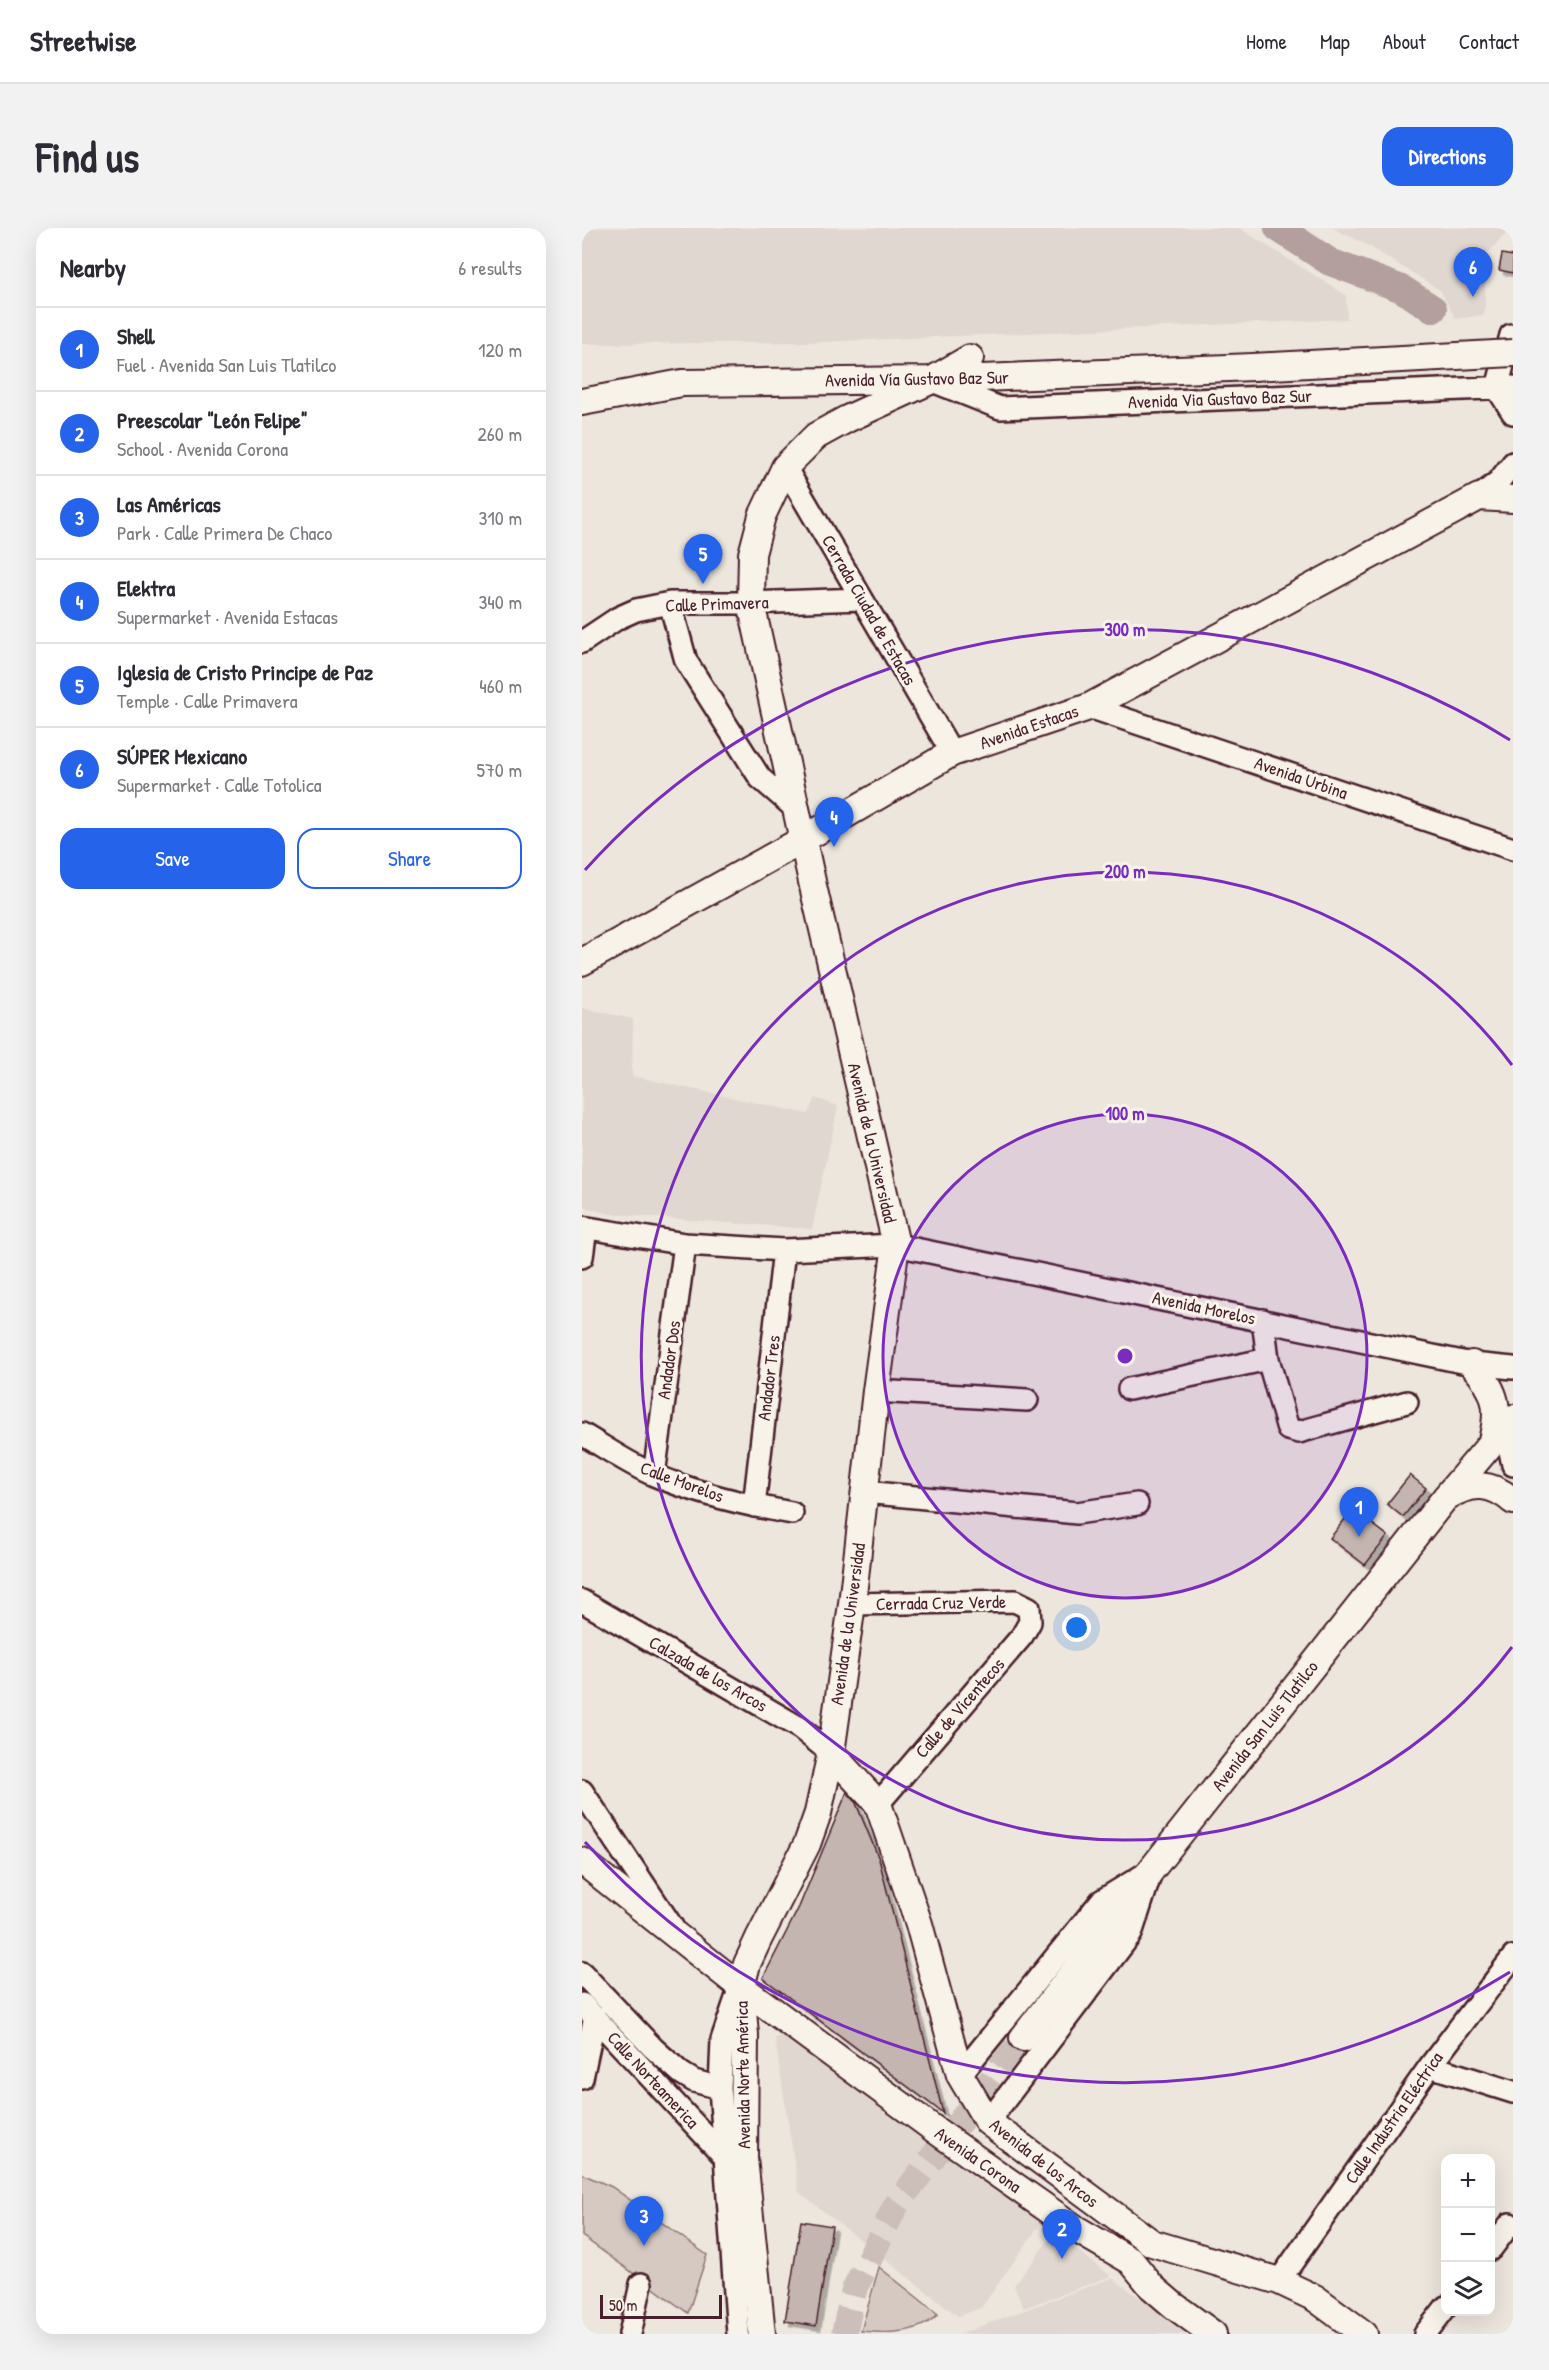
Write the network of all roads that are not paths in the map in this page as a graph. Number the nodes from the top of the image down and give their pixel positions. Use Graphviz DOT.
graph roads {
  1 [pos="1512,344"];
  2 [pos="970,358"];
  3 [pos="1253,367"];
  4 [pos="932,380"];
  5 [pos="1505,388"];
  6 [pos="582,402"];
  7 [pos="1513,413"];
  8 [pos="1513,463"];
  9 [pos="785,467"];
  10 [pos="1479,497"];
  11 [pos="1513,500"];
  12 [pos="862,598"];
  13 [pos="670,603"];
  14 [pos="752,603"];
  15 [pos="582,642"];
  16 [pos="1089,707"];
  17 [pos="952,753"];
  18 [pos="797,810"];
  19 [pos="804,839"];
  20 [pos="1513,849"];
  21 [pos="582,962"];
  22 [pos="584,1227"];
  23 [pos="685,1244"];
  24 [pos="896,1245"];
  25 [pos="784,1250"];
  26 [pos="582,1257"];
  27 [pos="1263,1320"];
  28 [pos="1268,1359"];
  29 [pos="1472,1364"];
  30 [pos="1513,1368"];
  31 [pos="1129,1389"];
  32 [pos="876,1391"];
  33 [pos="1027,1400"];
  34 [pos="1407,1402"];
  35 [pos="1503,1430"];
  36 [pos="582,1434"];
  37 [pos="1513,1465"];
  38 [pos="654,1475"];
  39 [pos="865,1492"];
  40 [pos="1445,1498"];
  41 [pos="1513,1501"];
  42 [pos="1137,1504"];
  43 [pos="754,1506"];
  44 [pos="792,1513"];
  45 [pos="582,1600"];
  46 [pos="852,1604"];
  47 [pos="1029,1608"];
  48 [pos="831,1753"];
  49 [pos="582,1791"];
  50 [pos="878,1804"];
  51 [pos="582,1861"];
  52 [pos="1152,1869"];
  53 [pos="678,1937"];
  54 [pos="1513,1956"];
  55 [pos="582,1973"];
  56 [pos="741,1987"];
  57 [pos="589,2010"];
  58 [pos="1023,2038"];
  59 [pos="1430,2066"];
  60 [pos="960,2075"];
  61 [pos="582,2078"];
  62 [pos="720,2088"];
  63 [pos="1513,2092"];
  64 [pos="988,2122"];
  65 [pos="724,2157"];
  66 [pos="1510,2224"];
  67 [pos="1152,2243"];
  68 [pos="1495,2244"];
  69 [pos="1131,2261"];
  70 [pos="1279,2281"];
  71 [pos="641,2284"];
  72 [pos="1441,2313"];
  73 [pos="630,2334"];
  74 [pos="738,2334"];
  75 [pos="762,2334"];
  76 [pos="1213,2334"];
  77 [pos="1364,2334"];
  78 [pos="1425,2334"];
  1 -- 3 [label="main road, Avenida Via Gustavo Baz Sur, bridge"];
  1 -- 5 [label="street"];
  2 -- 4 [label="main road, Avenida de la Universidad"];
  3 -- 4 [label="main road, Avenida Vía Gustavo Baz Sur"];
  4 -- 5 [label="street, Avenida Via Gustavo Baz Sur"];
  4 -- 6 [label="main road, Avenida Vía Gustavo Baz Sur"];
  4 -- 9 [label="main road, Avenida de la Universidad"];
  5 -- 7 [label="street"];
  8 -- 10 [label="street"];
  9 -- 12 [label="street, Cerrada Ciudad de Estacas"];
  9 -- 14 [label="main road, Avenida de la Universidad"];
  10 -- 11 [label="main road"];
  10 -- 16 [label="main road, Avenida Estacas"];
  12 -- 14 [label="street, Calle Primavera"];
  12 -- 17 [label="street, Cerrada Ciudad de Estacas"];
  13 -- 14 [label="street, Calle Primavera"];
  13 -- 15 [label="street, Calle Primavera"];
  13 -- 18 [label="street"];
  14 -- 18 [label="main road, Avenida de la Universidad"];
  16 -- 17 [label="main road, Avenida Estacas"];
  16 -- 20 [label="street, Avenida Urbina"];
  17 -- 19 [label="main road, Avenida Estacas"];
  18 -- 19 [label="main road, Avenida de la Universidad"];
  19 -- 21 [label="main road, Avenida Estacas"];
  19 -- 24 [label="main road, Avenida de la Universidad"];
  22 -- 23 [label="street, Avenida Morelos"];
  22 -- 26 [label="street"];
  23 -- 25 [label="street, Avenida Morelos"];
  23 -- 38 [label="street, Andador Dos"];
  24 -- 25 [label="street, Avenida Morelos"];
  24 -- 27 [label="street, Avenida Morelos"];
  24 -- 32 [label="main road, Avenida de la Universidad"];
  25 -- 43 [label="street, Andador Tres"];
  27 -- 28 [label="street"];
  27 -- 29 [label="street, Avenida Morelos"];
  28 -- 31 [label="street"];
  28 -- 34 [label="street"];
  29 -- 30 [label="street, Avenida Morelos"];
  29 -- 35 [label="main road"];
  32 -- 33 [label="street"];
  32 -- 39 [label="main road, Avenida de la Universidad"];
  35 -- 37 [label="street"];
  35 -- 40 [label="main road, Avenida San Luis Tlatilco"];
  36 -- 38 [label="street, Calle Morelos"];
  38 -- 43 [label="street, Calle Morelos"];
  39 -- 42 [label="street"];
  39 -- 46 [label="main road, Avenida de la Universidad"];
  40 -- 41 [label="main road"];
  40 -- 52 [label="main road, Avenida San Luis Tlatilco"];
  43 -- 44 [label="street, Calle Morelos"];
  45 -- 48 [label="street, Calzada de los Arcos"];
  46 -- 47 [label="street, Cerrada Cruz Verde"];
  46 -- 48 [label="main road, Avenida de la Universidad"];
  47 -- 50 [label="street, Calle de Vicentecos"];
  48 -- 50 [label="main road, Avenida de los Arcos"];
  48 -- 56 [label="main road, Avenida de la Universidad"];
  49 -- 53 [label="street"];
  50 -- 60 [label="main road, Avenida de los Arcos"];
  51 -- 53 [label="main road, Avenida Corona"];
  52 -- 58 [label="main road, Avenida San Luis Tlatilco"];
  52 -- 60 [label="street"];
  52 -- 64 [label="street"];
  53 -- 56 [label="main road, Avenida Corona"];
  54 -- 59 [label="street, Calle Industria Eléctrica"];
  55 -- 62 [label="street, Calle Norteamerica"];
  56 -- 62 [label="street, Avenida Norte América"];
  56 -- 69 [label="main road, Avenida Corona"];
  56 -- 75 [label="main road, Avenida Norte América"];
  57 -- 61 [label="street"];
  57 -- 65 [label="street, Calle Norteamerica"];
  59 -- 63 [label="street"];
  59 -- 70 [label="street, Calle Industria Eléctrica"];
  60 -- 64 [label="main road, Avenida de los Arcos"];
  62 -- 65 [label="street, Avenida Norte América"];
  64 -- 67 [label="main road, Avenida de los Arcos"];
  65 -- 74 [label="street, Avenida Norte América"];
  66 -- 68 [label="street"];
  67 -- 69 [label="main road"];
  67 -- 70 [label="main road, Avenida de los Arcos"];
  69 -- 76 [label="main road, Avenida Corona"];
  70 -- 77 [label="main road, Avenida de los Arcos"];
  71 -- 73 [label="street"];
  72 -- 78 [label="street"];
}
